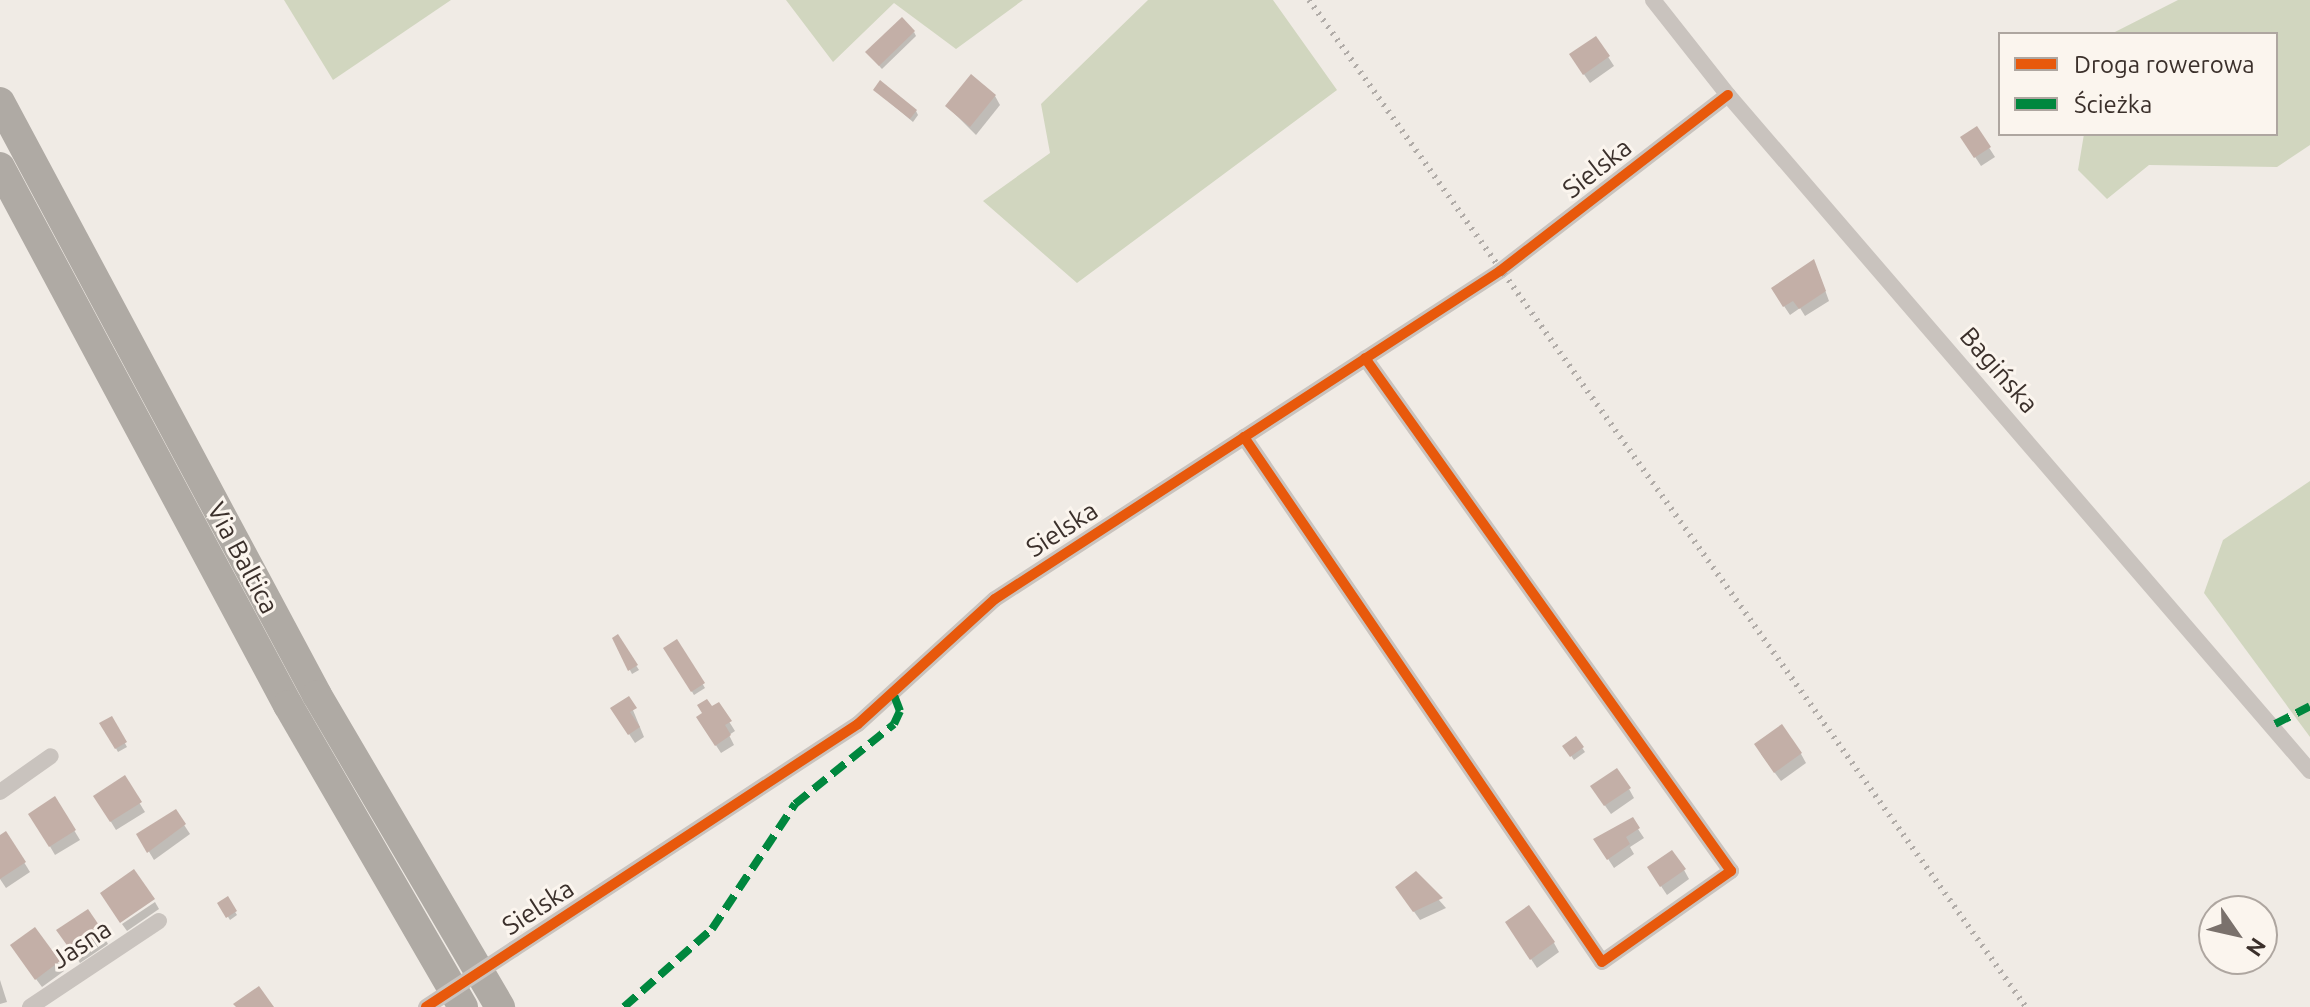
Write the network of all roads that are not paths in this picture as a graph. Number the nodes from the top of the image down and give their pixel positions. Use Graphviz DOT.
graph roads {
  1 [pos="1653,0"];
  2 [pos="1728,95"];
  3 [pos="0,102"];
  4 [pos="0,167"];
  5 [pos="1365,358"];
  6 [pos="1244,437"];
  7 [pos="51,756"];
  8 [pos="2310,771"];
  9 [pos="0,792"];
  10 [pos="159,921"];
  11 [pos="30,1007"];
  12 [pos="426,1007"];
  13 [pos="463,1007"];
  14 [pos="500,1007"];
  1 -- 2 [label="street, Bagińska"];
  2 -- 5 [label="street, Sielska"];
  2 -- 8 [label="street, Bagińska"];
  3 -- 14 [label="highway, Via Baltica"];
  4 -- 13 [label="highway, Via Baltica"];
  5 -- 6 [label="street, Sielska"];
  5 -- 6 [label="street"];
  6 -- 12 [label="street, Sielska, bridge"];
  7 -- 9 [label="street"];
  10 -- 11 [label="street, Jasna"];
}
